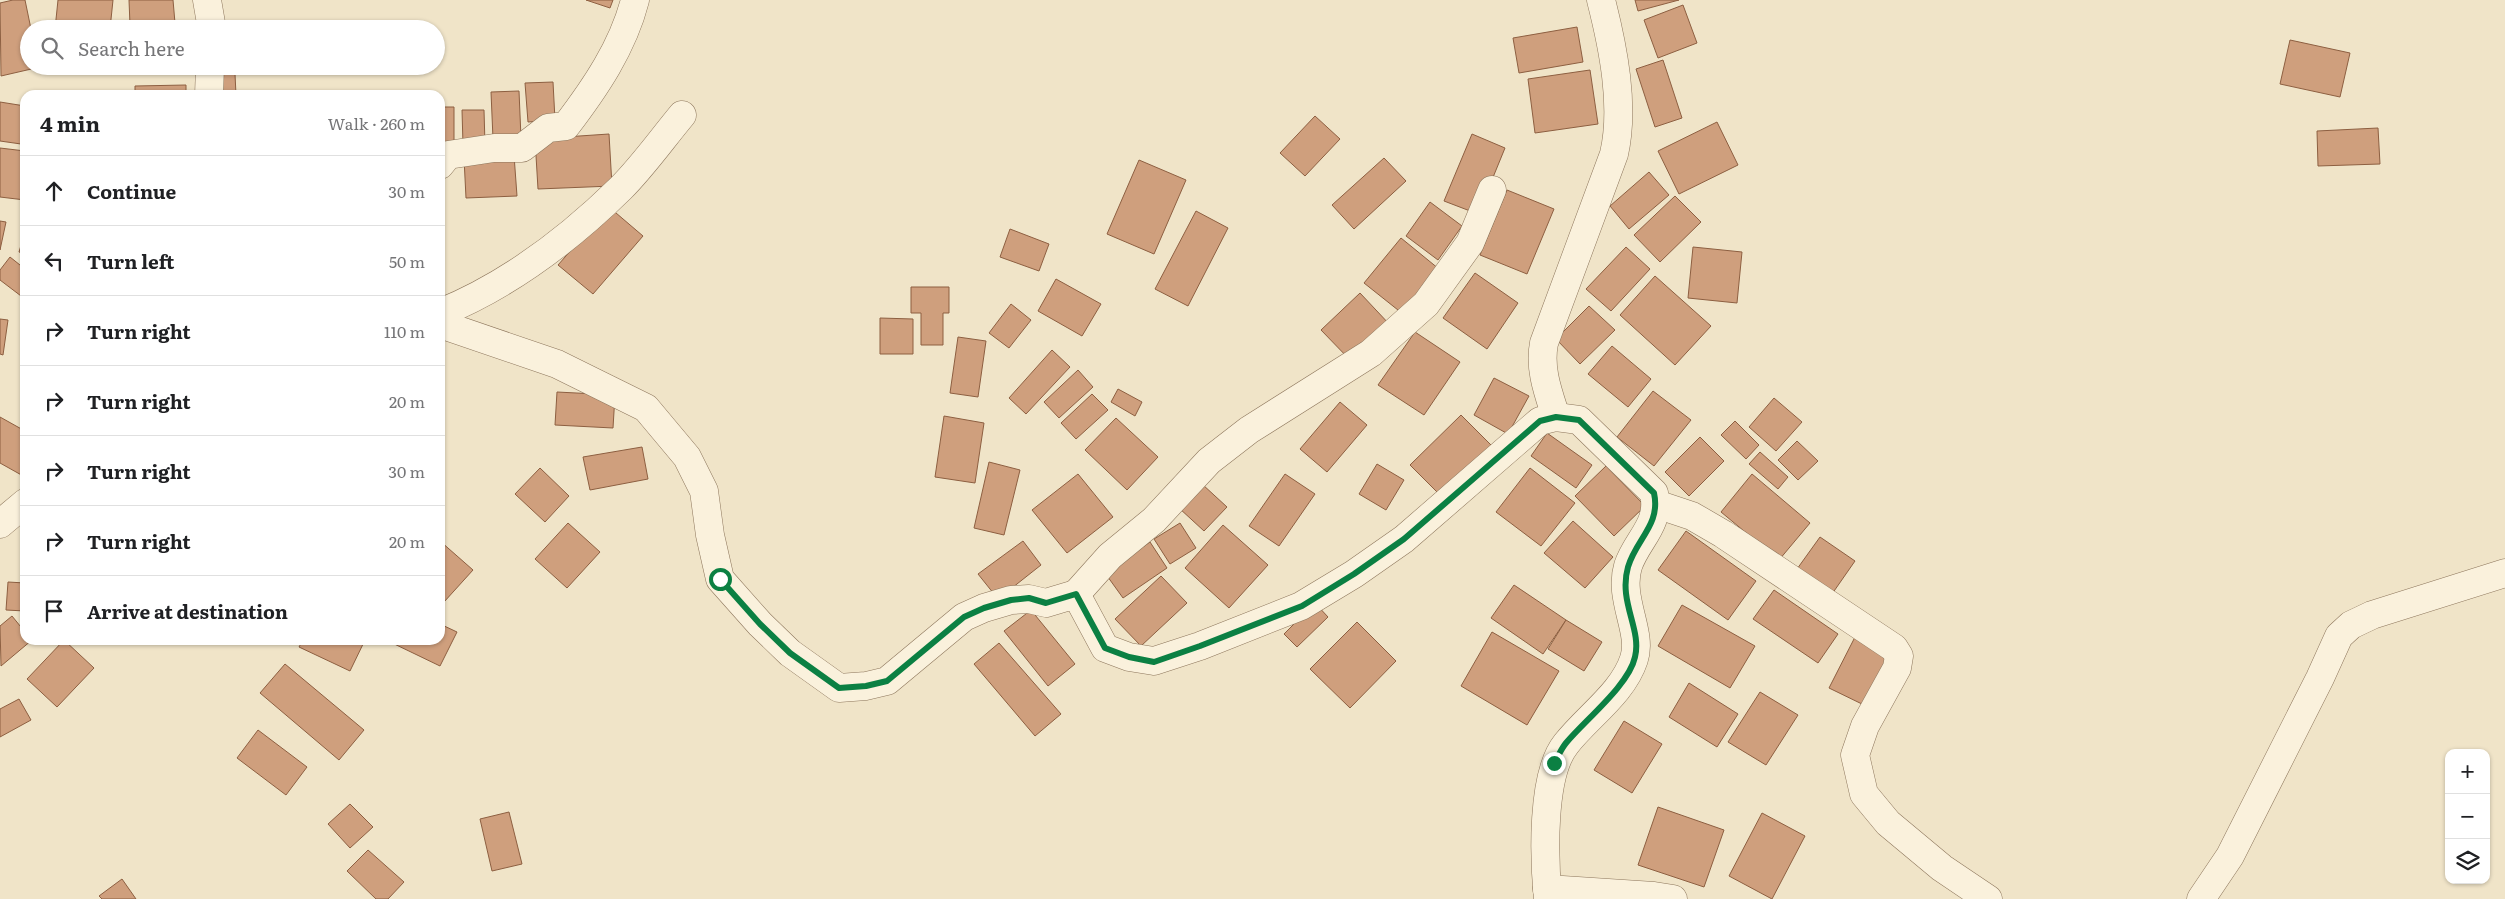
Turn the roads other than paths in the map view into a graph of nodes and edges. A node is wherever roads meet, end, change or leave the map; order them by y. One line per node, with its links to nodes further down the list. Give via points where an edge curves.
1 (207, 0): 4 (street)
2 (635, 0): 8 (street, via 630,21 599,80 566,126 548,128 522,148 494,148 448,155)
3 (1601, 0): 12 (street, via 1610,36 1618,134 1614,154 1544,343 1541,359 1544,378)
4 (210, 20)
5 (209, 75): 6 (street)
6 (208, 90)
7 (682, 115): 10 (street, via 622,188 548,254 489,291)
8 (445, 158)
9 (1492, 190): 17 (street, via 1470,243 1426,304 1371,353 1249,430 1209,461 1154,520 1110,556)
10 (445, 311)
11 (445, 326): 17 (street, via 557,364 646,408 687,457 704,491 720,579 790,653 839,688 887,681 964,617 984,608 1029,598 1046,603)
12 (1556, 417): 13 (street, via 1579,420 1591,430 1654,493); 17 (street, via 1540,421 1404,539 1354,574 1302,606 1200,646 1154,662 1105,648)
13 (1656, 504): 18 (street, via 1655,513 1628,565 1625,582 1636,657 1628,676 1565,745 1554,763 1547,790); 20 (street, via 1692,516 1723,534 1894,648 1899,656 1897,668 1865,726 1855,755 1864,794 1888,823 1942,868)
14 (20, 507): 15 (street)
15 (0, 524)
16 (2505, 573): 21 (street, via 2372,615 2351,624 2338,636 2230,856)
17 (1076, 594)
18 (1548, 894): 19 (street)
19 (1673, 899)
20 (1988, 899)
21 (2201, 899)

